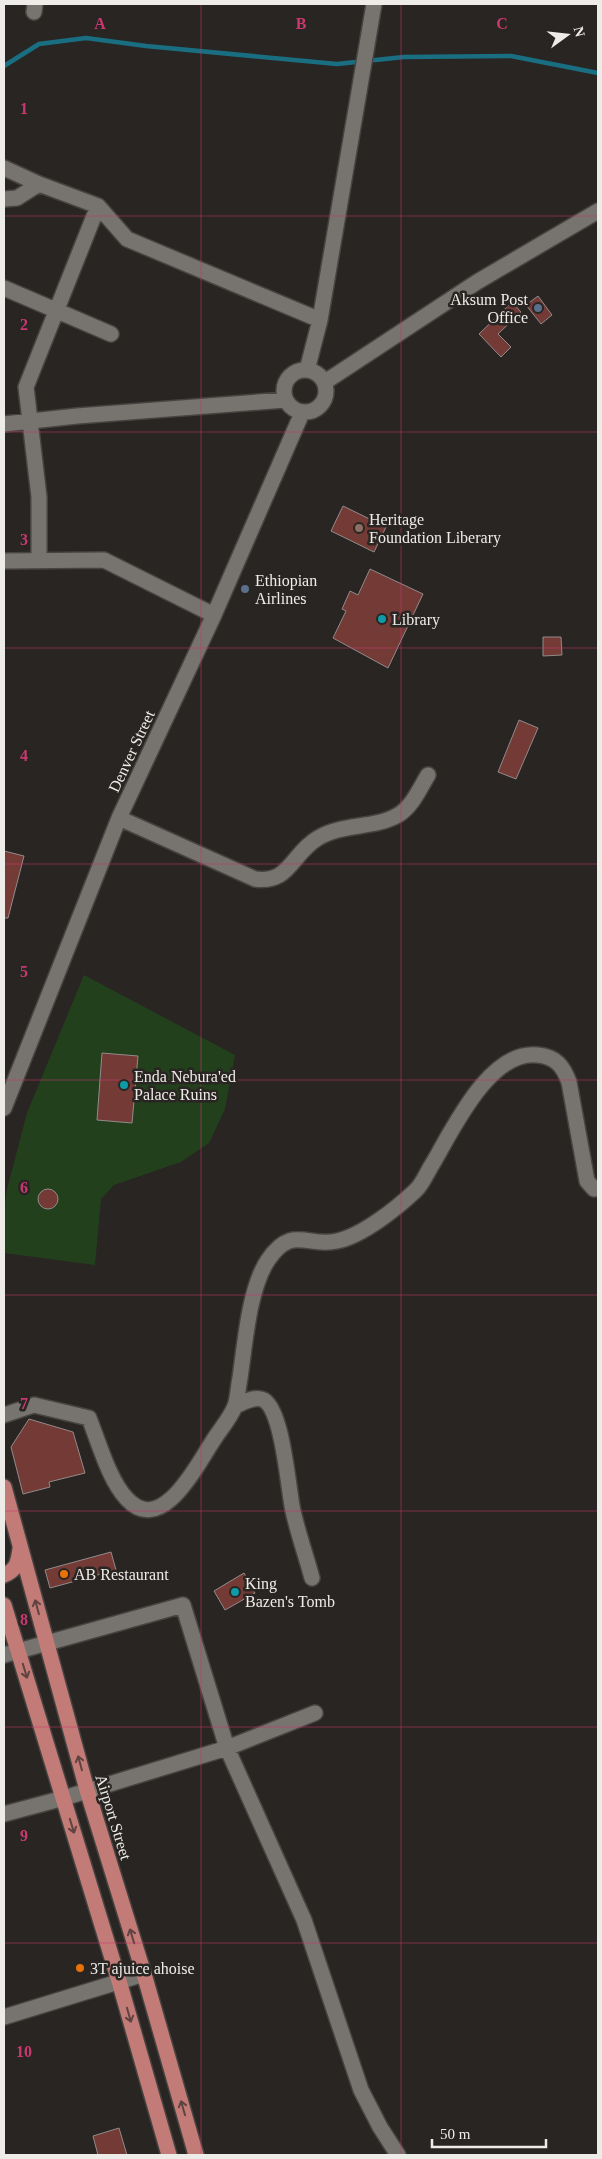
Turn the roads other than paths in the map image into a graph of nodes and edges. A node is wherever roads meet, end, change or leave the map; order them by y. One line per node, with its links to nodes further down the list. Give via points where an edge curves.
1 (374, 4): 9 (street)
2 (4, 168): 3 (street)
3 (39, 184): 4 (street, via 17,198); 5 (street)
4 (4, 200)
5 (98, 206): 8 (street); 9 (street, via 127,239)
6 (598, 211): 12 (street, via 477,282)
7 (4, 288): 8 (street)
8 (56, 310): 10 (street); 15 (street, via 26,387)
9 (320, 320): 11 (street)
10 (111, 334)
11 (307, 370): 12 (street, via 320,376); 13 (street, via 300,370 287,378 283,393)
12 (324, 382): 14 (street, via 326,390 322,404 317,409)
13 (285, 400): 14 (street); 15 (street)
14 (302, 413): 19 (street, Denver Street)
15 (31, 422): 16 (street); 18 (street, via 39,497)
16 (4, 424)
17 (4, 561): 18 (street)
18 (39, 561): 19 (street, via 104,560)
19 (214, 615): 21 (street, Denver Street)
20 (428, 776): 21 (street, via 410,804 399,814 323,835 272,880 254,879)
21 (119, 818): 22 (street, Denver Street)
22 (4, 1108)
23 (594, 1189): 24 (street, via 587,1181 564,1068 548,1056 532,1054 512,1060 488,1078 462,1113 418,1189 398,1206 352,1236 338,1241 289,1241 279,1246 267,1261 254,1294)
24 (235, 1406): 25 (street, via 179,1493 165,1504 150,1509 138,1508 117,1486 89,1418 34,1405); 29 (street, via 260,1398 271,1406 280,1432 293,1511)
25 (4, 1415)
26 (4, 1487): 27 (main road, Airport Street)
27 (20, 1546): 28 (main road, via 16,1567); 31 (main road, Airport Street, one-way to 27)
28 (4, 1575)
29 (312, 1578)
30 (5, 1606): 32 (main road)
31 (47, 1643): 32 (street); 35 (street, via 183,1605); 36 (main road, Airport Street, one-way to 31)
32 (19, 1650): 33 (street); 37 (main road, one-way to 37)
33 (4, 1655)
34 (315, 1713): 35 (street)
35 (227, 1748): 36 (street); 44 (street, via 304,1920 362,2090)
36 (87, 1790): 37 (street); 39 (main road, Airport Street, one-way to 36)
37 (64, 1798): 38 (street); 40 (main road, one-way to 40)
38 (4, 1814)
39 (144, 1974): 40 (street); 43 (main road, Airport Street, one-way to 39)
40 (119, 1981): 41 (street); 42 (main road, one-way to 42)
41 (4, 2017)
42 (169, 2155)
43 (196, 2155)
44 (398, 2155)

